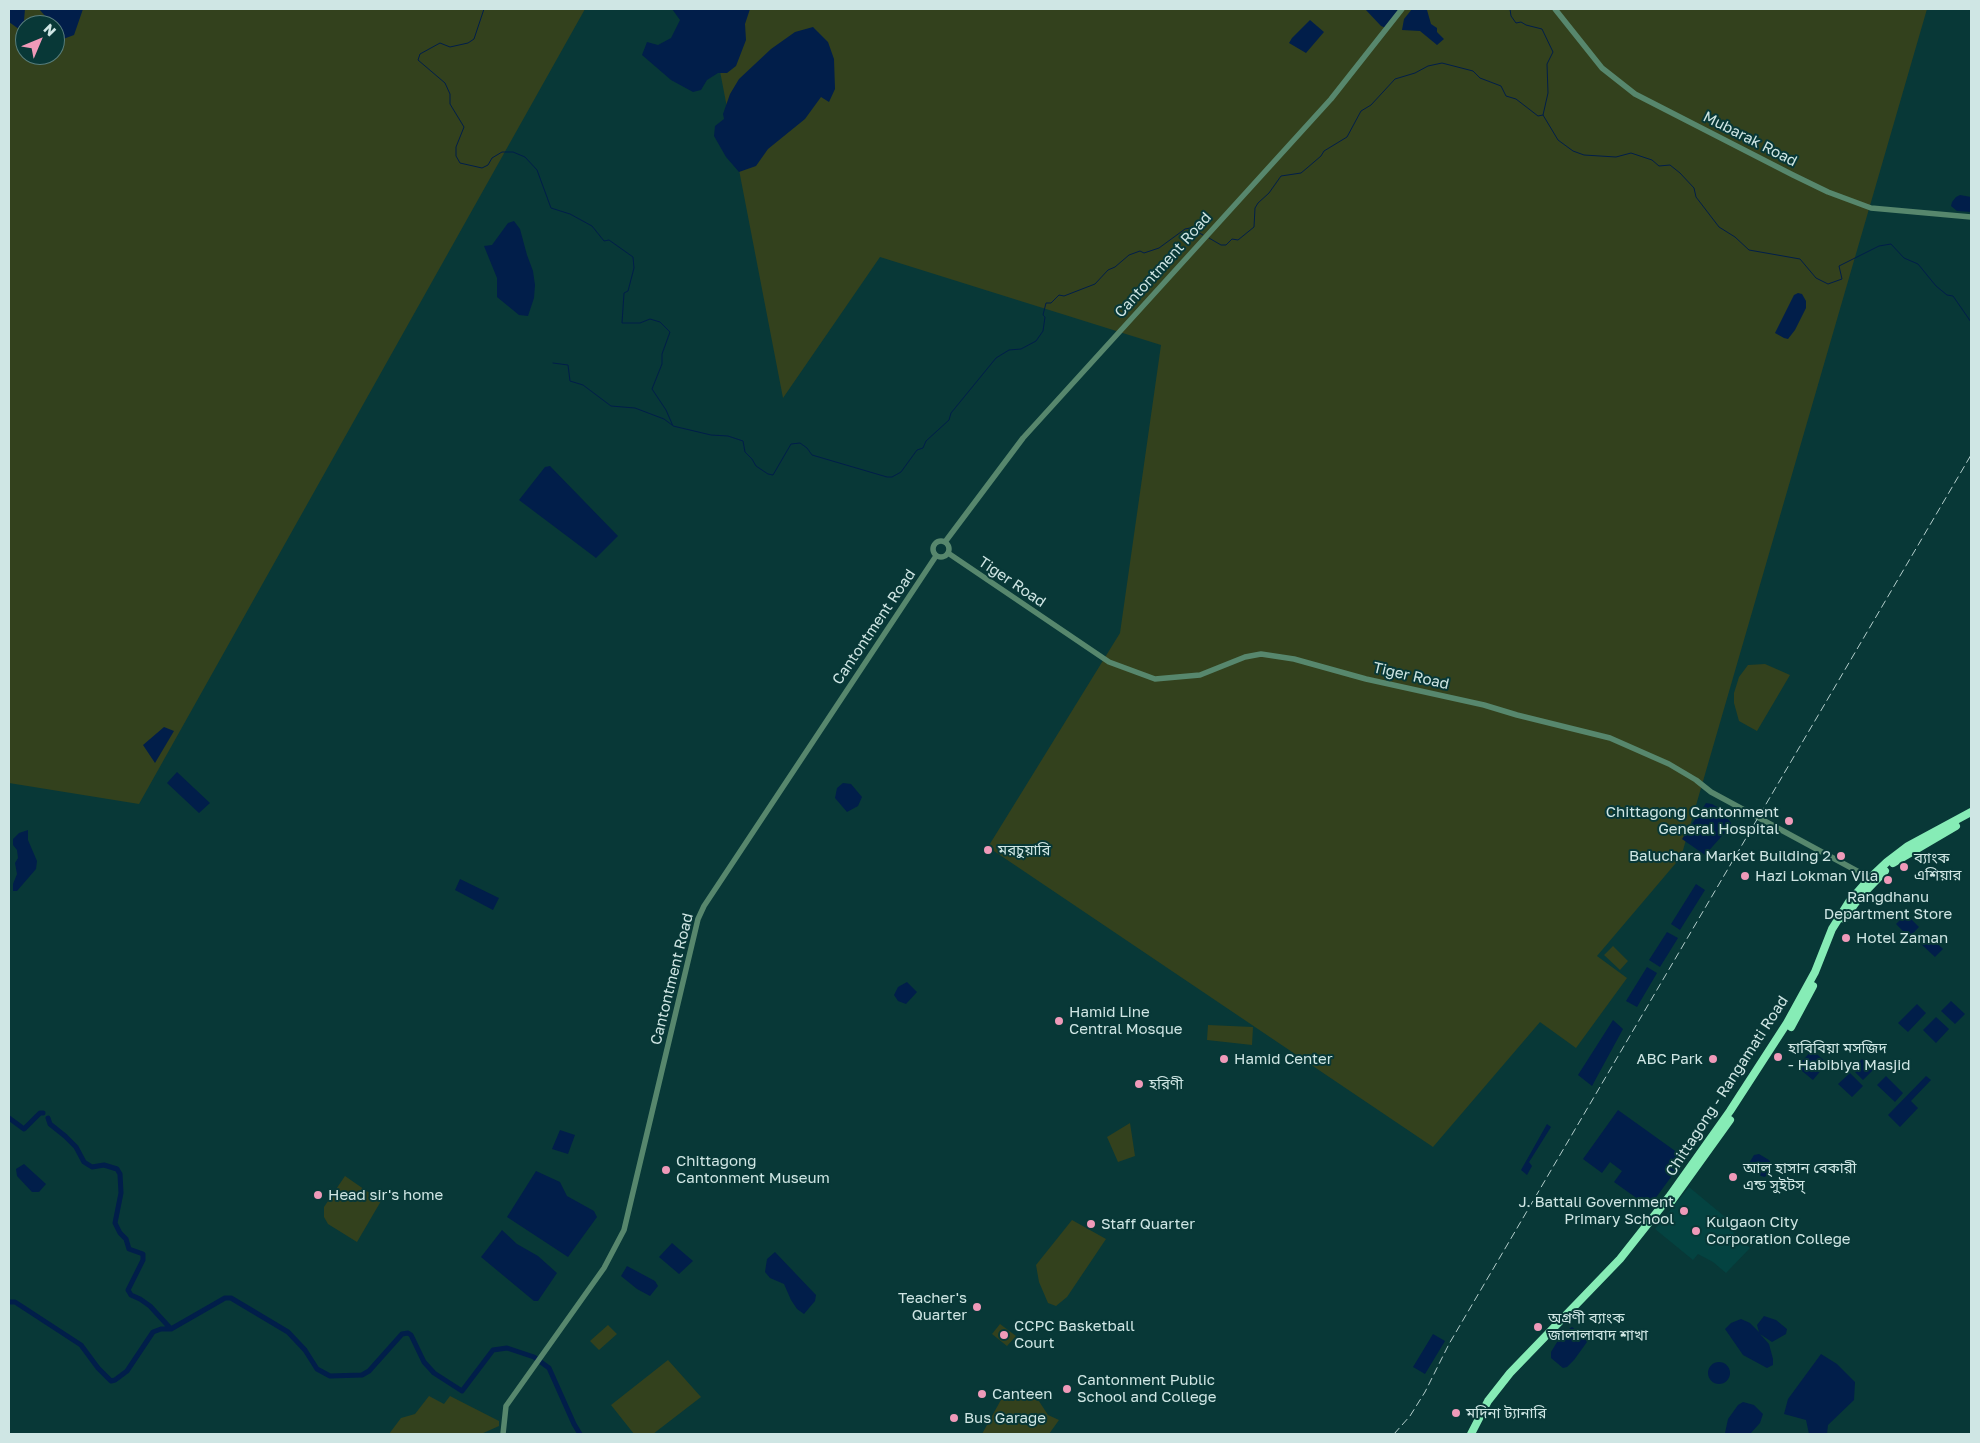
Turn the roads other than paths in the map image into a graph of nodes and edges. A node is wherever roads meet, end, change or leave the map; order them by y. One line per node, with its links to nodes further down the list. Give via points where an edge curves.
1 (1402, 9): 4 (street, Cantontment Road, via 1331,99 1024,438)
2 (1555, 9): 3 (street, Mubarak Road, via 1602,68 1635,94 1792,175 1872,208)
3 (1971, 217)
4 (945, 542): 5 (street, via 949,547); 6 (street, via 934,544)
5 (948, 553): 6 (street, via 943,557); 9 (street, Tiger Road, via 1110,662 1155,679 1200,675 1261,654 1294,659 1610,738 1669,764 1711,792)
6 (936, 556): 10 (street, Cantontment Road, via 704,906 698,919 624,1230 604,1268 506,1406)
7 (1971, 812): 9 (highway, Chittagong - Rangamati Road, via 1908,846)
8 (1971, 818): 12 (highway, Chittagong - Rangamati Road, via 1890,865 1859,898 1836,932 1793,1025 1679,1193 1624,1260 1509,1381 1486,1413)
9 (1870, 878): 11 (highway, Chittagong - Rangamati Road, via 1832,929 1815,972 1788,1023 1669,1198 1620,1260 1510,1372 1488,1401)
10 (503, 1434)
11 (1471, 1434)
12 (1476, 1434)

